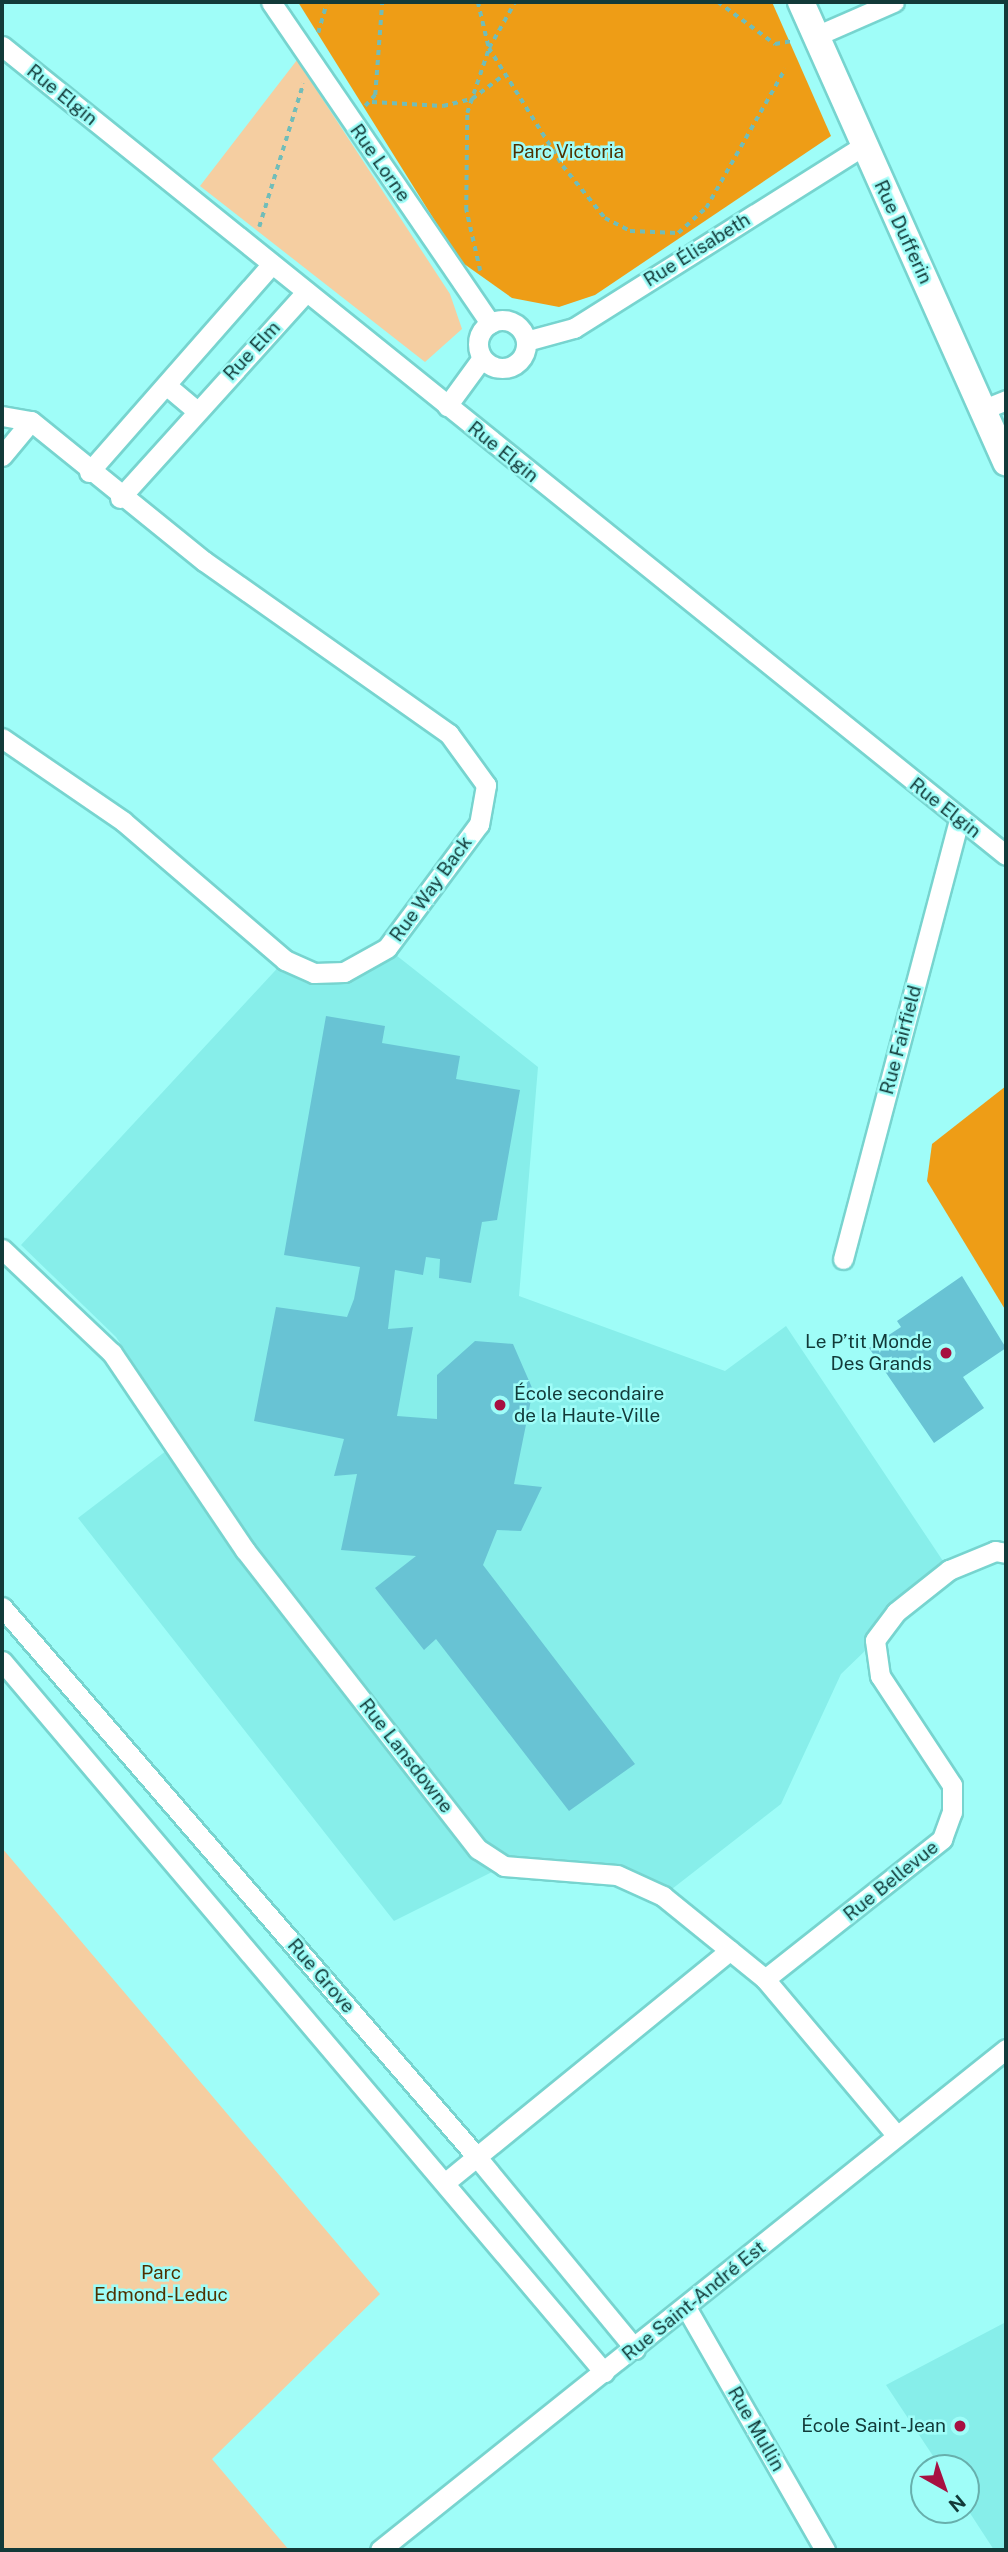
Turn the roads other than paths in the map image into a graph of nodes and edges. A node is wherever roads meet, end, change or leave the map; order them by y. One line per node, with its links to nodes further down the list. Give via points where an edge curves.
1 (271, 2): 9 (street, Rue Lorne)
2 (802, 2): 4 (main road, Rue Dufferin)
3 (894, 2): 4 (street)
4 (816, 36): 6 (main road, Rue Dufferin)
5 (2, 46): 7 (street, Rue Elgin)
6 (863, 146): 10 (street, Rue Élisabeth, via 574,327); 13 (main road, Rue Dufferin)
7 (272, 264): 8 (street, Rue Elgin); 12 (street)
8 (306, 292): 14 (street, Rue Elgin); 15 (street, Rue Elm)
9 (490, 323): 10 (street, via 508,321); 11 (street, via 479,338)
10 (526, 341): 11 (street, via 514,364 496,367)
11 (482, 358): 14 (street)
12 (166, 385): 15 (street); 20 (street)
13 (995, 404): 18 (main road, Rue Dufferin)
14 (447, 406): 23 (street, Rue Elgin)
15 (197, 411): 21 (street, Rue Elm)
16 (2, 416): 17 (street)
17 (31, 421): 19 (street); 20 (street)
18 (1005, 453)
19 (2, 456)
20 (89, 472): 21 (street)
21 (120, 498): 22 (street, Rue Way Back, via 449,734 486,785 479,824 387,948 344,972 314,972 285,960 123,821)
22 (2, 738)
23 (959, 820): 24 (street, Rue Elgin); 26 (street, Rue Fairfield)
24 (1006, 855)
25 (2, 1249): 30 (street, Rue Lansdowne, via 112,1353 246,1550 478,1849 504,1866 617,1875 663,1896)
26 (843, 1259)
27 (1006, 1553): 31 (street, Rue Bellevue, via 995,1551 949,1570 896,1612 875,1640 880,1676 951,1785 952,1812 942,1839)
28 (2, 1606): 34 (street, Rue Grove)
29 (2, 1661): 35 (street, Rue Grove)
30 (730, 1951): 31 (street, Rue Lansdowne); 34 (street)
31 (765, 1979): 33 (street, Rue Lansdowne)
32 (1006, 2049): 33 (street, Rue Saint-André Est)
33 (897, 2136): 36 (street, Rue Saint-André Est)
34 (476, 2156): 35 (street); 37 (street, Rue Grove)
35 (447, 2180): 38 (street, Rue Grove)
36 (687, 2308): 37 (street, Rue Saint-André Est); 40 (street, Rue Mullin)
37 (635, 2349): 38 (street, Rue Saint-André Est)
38 (604, 2372): 39 (street, Rue Saint-André Est)
39 (380, 2550)
40 (825, 2550)

